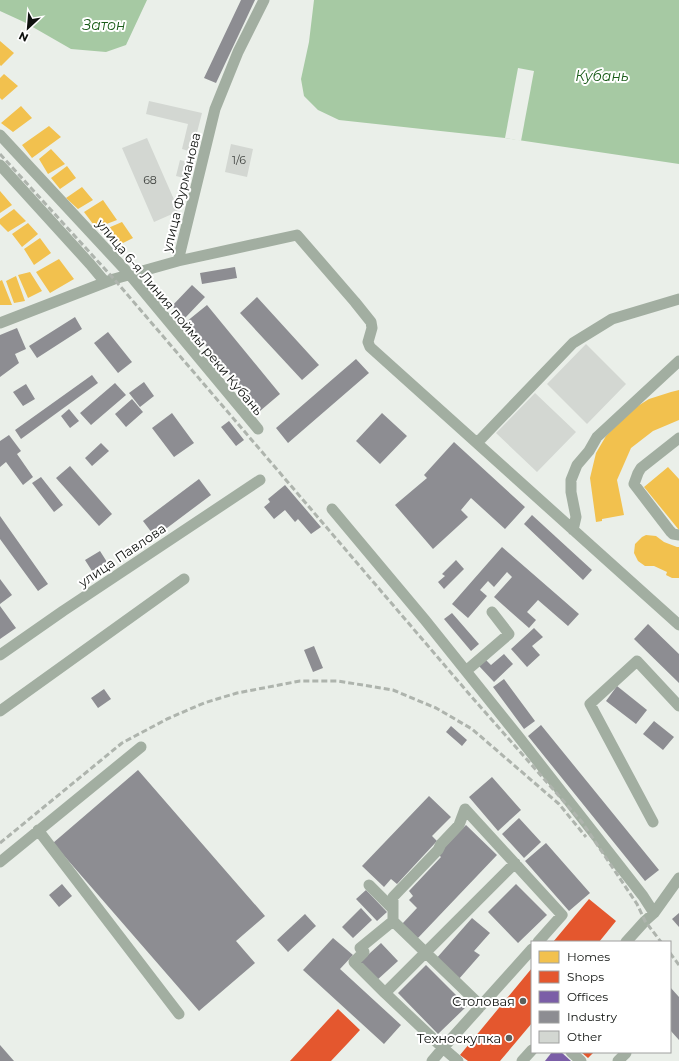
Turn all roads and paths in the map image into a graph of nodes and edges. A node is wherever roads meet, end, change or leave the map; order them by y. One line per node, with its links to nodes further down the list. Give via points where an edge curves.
1 (264, 0): 4 (street, улица Фурманова, via 238,52 216,109)
2 (0, 135): 5 (street, улица 6-я Линия поймы реки Кубань)
3 (0, 165): 6 (street)
4 (178, 261): 5 (street, улица Фурманова); 12 (street, via 297,235 371,322 368,342 370,347)
5 (130, 276): 6 (street, улица Фурманова); 10 (street, улица 6-я Линия поймы реки Кубань)
6 (105, 282): 8 (street, улица Фурманова)
7 (679, 299): 12 (street, via 612,319 573,343)
8 (0, 323)
9 (679, 361): 15 (street, via 597,437 589,452 577,465 570,487 576,517)
10 (258, 429)
11 (679, 438): 16 (street, via 640,470 634,484 670,531)
12 (477, 443): 15 (street)
13 (260, 480): 20 (street, улица Павлова)
14 (332, 509): 21 (street)
15 (574, 530): 19 (street)
16 (679, 535)
17 (184, 579): 23 (street)
18 (492, 612): 21 (street, via 509,634)
19 (679, 625)
20 (0, 655)
21 (466, 671): 32 (street)
22 (679, 706): 25 (street, via 637,661 590,704)
23 (0, 712)
24 (141, 747): 26 (street)
25 (653, 822)
26 (38, 830): 27 (street); 40 (street)
27 (0, 862)
28 (515, 863): 31 (street, via 465,809 460,824 393,897); 34 (street, via 562,915); 37 (street)
29 (679, 878): 32 (street)
30 (369, 885): 31 (street)
31 (393, 909): 33 (street)
32 (654, 913): 35 (street)
33 (393, 921): 37 (street); 38 (street, via 360,948 364,952 354,962)
34 (539, 941)
35 (627, 941)
36 (531, 950): 39 (street)
37 (425, 953): 38 (street); 39 (street)
38 (385, 993): 41 (street)
39 (481, 1006): 41 (street)
40 (179, 1014)
41 (443, 1048): 44 (street); 45 (street)
42 (531, 1051): 46 (street)
43 (572, 1053): 47 (street)
44 (432, 1061)
45 (458, 1061)
46 (522, 1061)
47 (581, 1061)

